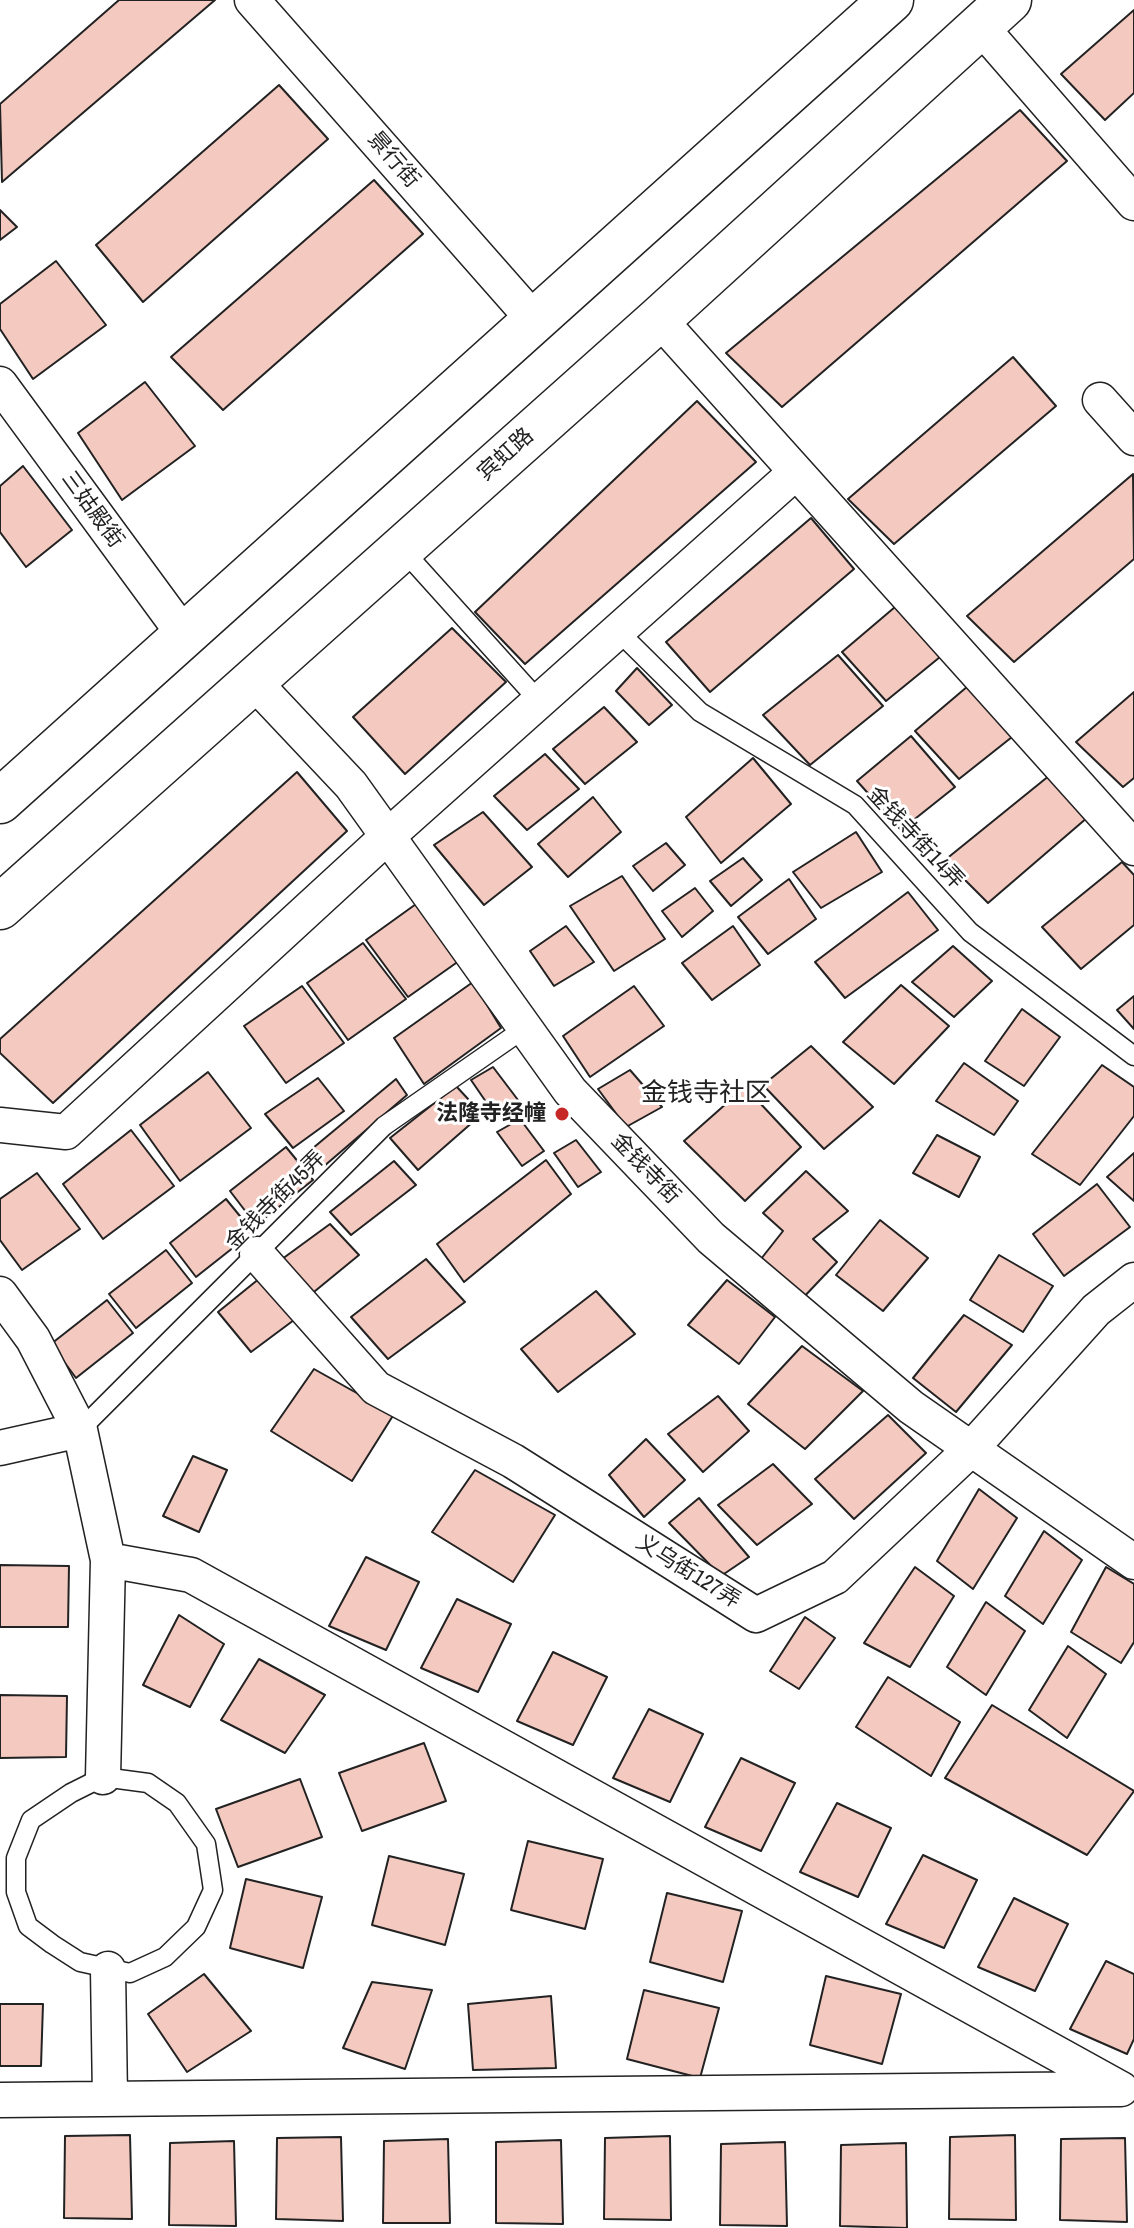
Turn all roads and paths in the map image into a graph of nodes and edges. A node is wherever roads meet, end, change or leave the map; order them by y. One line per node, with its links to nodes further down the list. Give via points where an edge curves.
1 (252, 0): 6 (street, 景行街)
2 (891, 0): 6 (main road)
3 (994, 13): 4 (street); 5 (main road, 宾虹路)
4 (1134, 203)
5 (659, 319): 10 (street); 11 (main road, 宾虹路)
6 (534, 320): 13 (main road)
7 (0, 384): 13 (street, 三姑殿街)
8 (1100, 400): 9 (street)
9 (1134, 438)
10 (796, 472): 12 (street); 18 (street)
11 (401, 548): 14 (main road, 宾虹路); 15 (lane)
12 (618, 631): 15 (street); 21 (lane, 金钱寺街14弄, via 700,712 855,805 970,932)
13 (185, 636): 16 (main road)
14 (252, 680): 17 (street, 金钱寺街, via 351,785); 19 (main road, 宾虹路)
15 (539, 701): 17 (street)
16 (0, 801)
17 (388, 836): 20 (street, 金钱寺街); 22 (street, via 66,1132)
18 (1134, 848)
19 (0, 907)
20 (525, 1028): 23 (lane, 金钱寺街45弄, via 384,1126); 28 (street, 金钱寺街, via 570,1091 711,1238 911,1407)
21 (1134, 1056)
22 (0, 1125)
23 (257, 1254): 26 (lane, 金钱寺街45弄); 28 (street, 义乌街127弄, via 376,1388 513,1461 756,1615 835,1577)
24 (1134, 1280): 28 (street, 义乌街127弄, via 1096,1310)
25 (0, 1294): 26 (street, via 33,1339)
26 (80, 1430): 27 (street); 29 (street)
27 (0, 1448)
28 (971, 1449): 30 (street, 金钱寺街)
29 (108, 1560): 31 (street); 33 (street, via 191,1575 1121,2089)
30 (1134, 1562)
31 (103, 1777): 32 (lane, via 31,1820 16,1858 16,1892 28,1926 80,1962); 32 (lane, via 148,1783 177,1803 206,1844 213,1890 196,1927 165,1957 130,1973)
32 (108, 1969): 33 (street)
33 (110, 2099): 34 (street)
34 (0, 2100)

